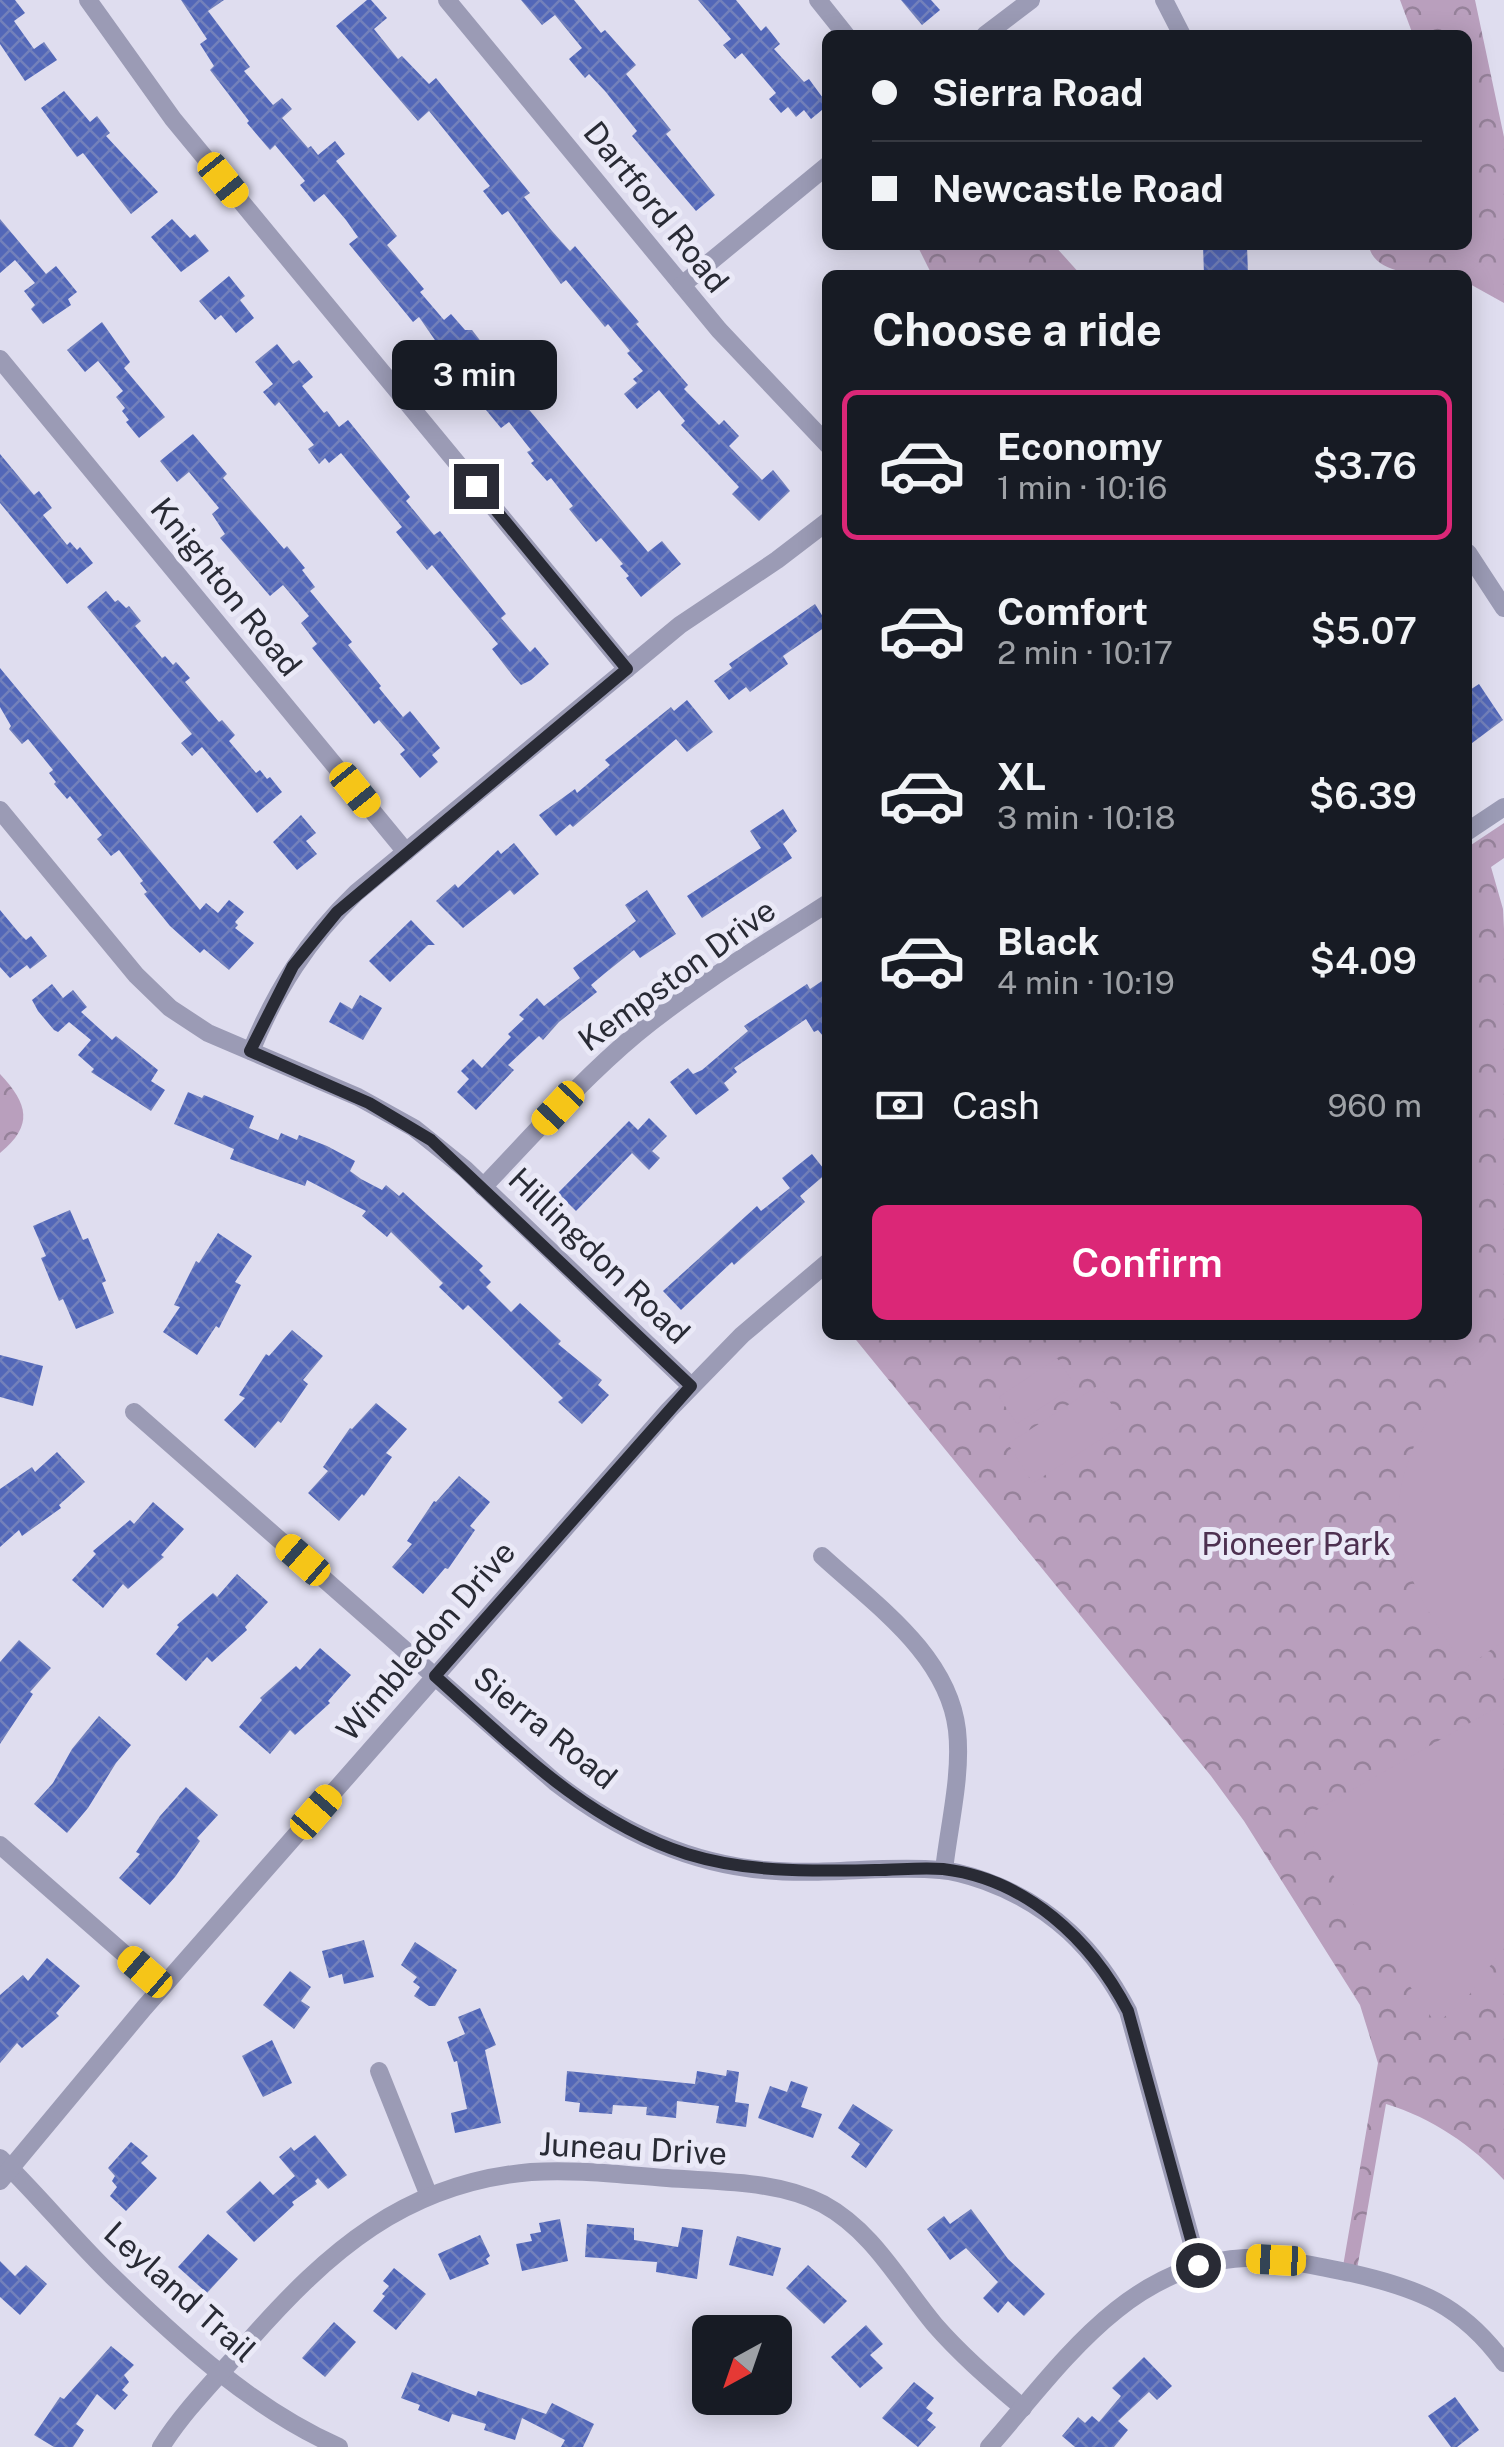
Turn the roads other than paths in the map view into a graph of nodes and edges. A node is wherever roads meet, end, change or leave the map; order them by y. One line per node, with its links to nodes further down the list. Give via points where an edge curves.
1 (88, 0): 16 (street, via 173,119)
2 (446, 0): 10 (street, Dartford Road)
3 (818, 0): 6 (street)
4 (1031, 0): 7 (street)
5 (1164, 0): 8 (street)
6 (842, 30)
7 (992, 30)
8 (1179, 30)
9 (822, 170): 10 (street)
10 (682, 285): 12 (street, Dartford Road)
11 (0, 360): 20 (street, Knighton Road)
12 (822, 440)
13 (822, 526): 16 (street)
14 (1472, 559): 15 (street)
15 (1504, 608)
16 (627, 669): 20 (street)
17 (1504, 806): 19 (street)
18 (0, 810): 22 (street, Hillingdon Road, via 157,997 191,1023)
19 (1472, 828)
20 (406, 852): 22 (street, via 344,905 304,951)
21 (822, 907): 23 (street, Kempston Drive, via 644,1028)
22 (250, 1051): 23 (street, Hillingdon Road, via 396,1117)
23 (483, 1187): 25 (street, Hillingdon Road)
24 (822, 1267): 25 (street, Wimbledon Drive)
25 (691, 1386): 28 (street, Wimbledon Drive)
26 (134, 1412): 28 (street, Sierra Road)
27 (822, 1556): 30 (street, via 912,1638 952,1706 957,1758)
28 (435, 1676): 30 (street, Sierra Road, via 584,1804 668,1846 764,1870); 31 (street, Wimbledon Drive)
29 (0, 1845): 31 (street)
30 (944, 1870): 35 (street, Sierra Road, via 1014,1891 1056,1918 1110,1978 1137,2037)
31 (162, 1987): 33 (street, Wimbledon Drive)
32 (378, 2070): 34 (street)
33 (3, 2169): 37 (street, Leyland Trail)
34 (428, 2196): 37 (street, Juneau Drive, via 331,2255); 38 (street, Juneau Drive, via 528,2172 570,2171 786,2191 854,2225 936,2327)
35 (1198, 2265): 36 (street, via 1276,2260 1409,2287 1468,2322); 38 (street, via 1128,2298)
36 (1504, 2363)
37 (221, 2373): 39 (street, Juneau Drive); 40 (street, Leyland Trail)
38 (1024, 2408): 41 (street)
39 (161, 2447)
40 (338, 2447)
41 (990, 2447)

